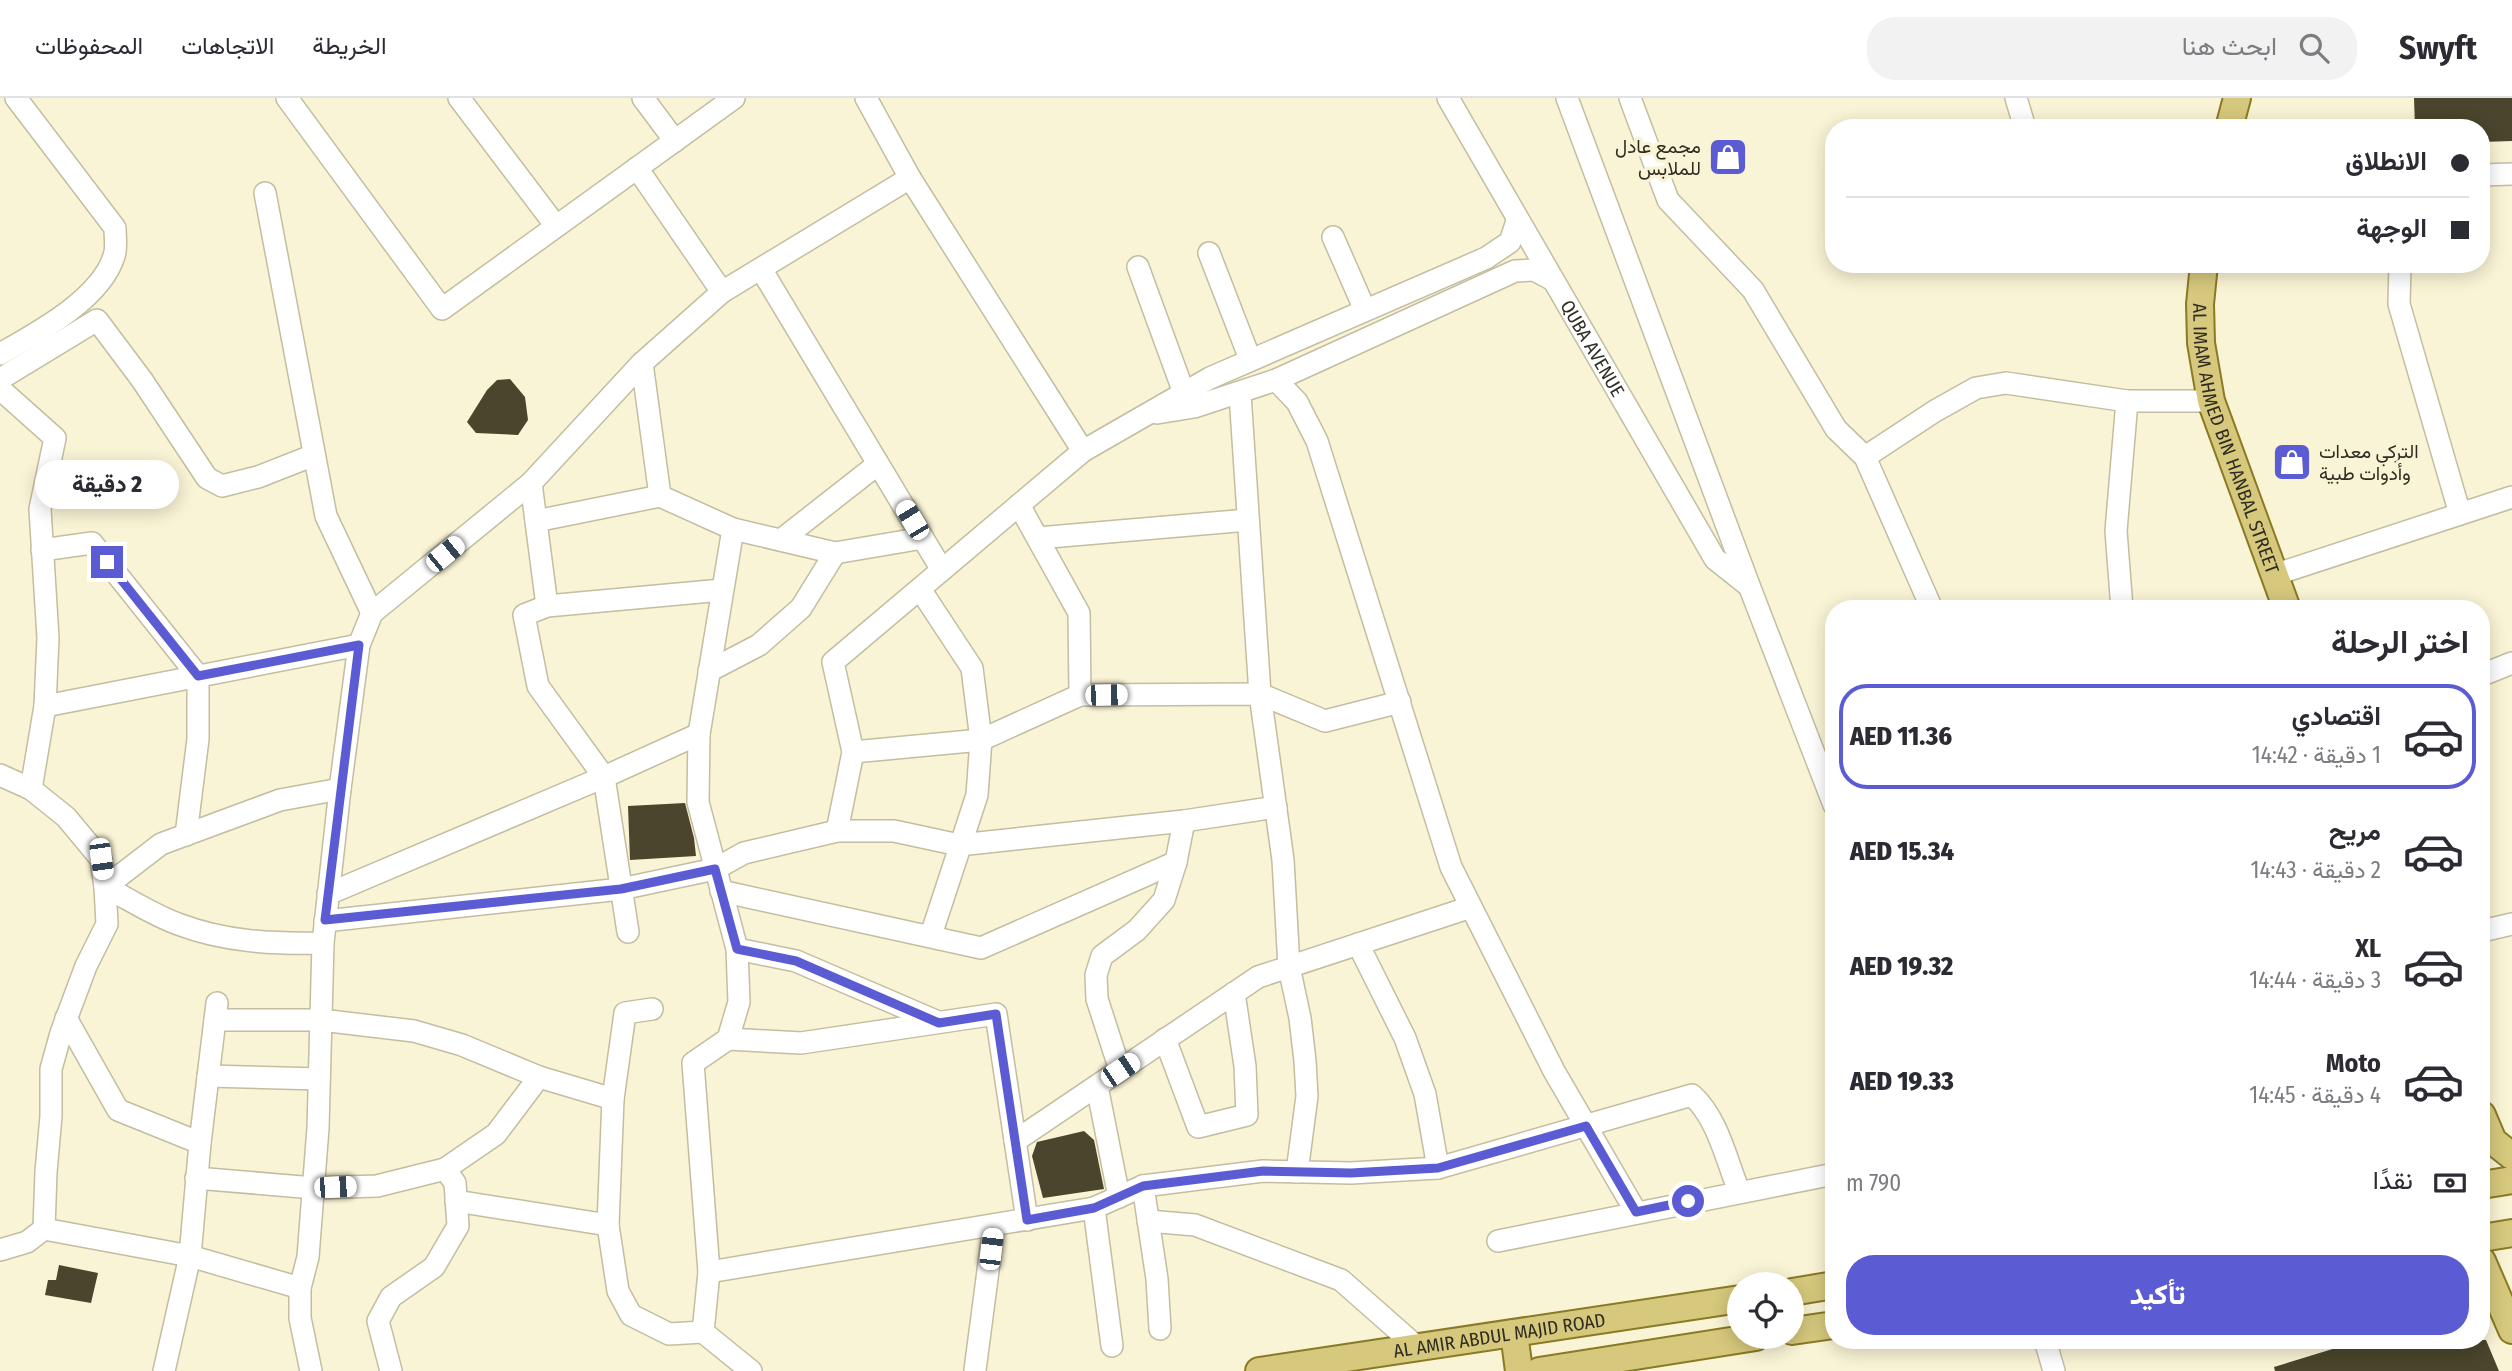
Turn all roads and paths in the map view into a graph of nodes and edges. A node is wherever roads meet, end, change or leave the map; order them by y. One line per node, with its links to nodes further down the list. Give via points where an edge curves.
1 (16, 98): 31 (street, via 115,228 115,254 102,280 73,307)
2 (287, 98): 21 (street, via 442,309)
3 (459, 98): 21 (street)
4 (643, 98): 14 (street)
5 (734, 98): 14 (street)
6 (866, 98): 18 (street)
7 (1448, 98): 20 (street, QUBA AVENUE)
8 (1567, 98): 61 (street)
9 (1630, 98): 44 (street, via 1668,200 1753,290 1836,429)
10 (2016, 98): 12 (street)
11 (2237, 98): 13 (main road)
12 (2022, 119)
13 (2231, 119)
14 (675, 141): 15 (street)
15 (638, 168): 21 (street); 29 (street)
16 (2512, 174): 17 (street)
17 (2490, 175)
18 (910, 178): 25 (street); 42 (street)
19 (265, 193): 43 (street)
20 (1517, 221): 28 (street, QUBA AVENUE); 30 (street, via 1510,242 1486,258)
21 (556, 226)
22 (1333, 237): 30 (street)
23 (1209, 253): 32 (street)
24 (1138, 267): 37 (street)
25 (761, 269): 29 (street); 45 (street)
26 (2203, 273): 40 (main road, AL IMAM AHMED BIN HANBAL STREET, via 2201,344)
27 (2400, 273): 50 (street, via 2399,304)
28 (1551, 279): 35 (street, via 1534,270 1515,271); 61 (street, QUBA AVENUE, via 1715,559)
29 (722, 292): 33 (street)
30 (1365, 310): 32 (street)
31 (0, 354)
32 (1250, 359): 37 (street)
33 (642, 363): 46 (street); 47 (street)
34 (0, 379): 43 (street, via 97,320 207,478 222,486)
35 (1276, 380): 38 (street); 76 (street, via 1297,402 1317,441)
36 (0, 389): 57 (street, via 55,438 40,509)
37 (1184, 393): 41 (street)
38 (1240, 394): 41 (street); 52 (street)
39 (2127, 401): 40 (street); 44 (street, via 2006,383 1976,388); 65 (street, via 2116,531)
40 (2211, 401): 60 (main road, AL IMAM AHMED BIN HANBAL STREET)
41 (1144, 415): 42 (street)
42 (1083, 451): 49 (street)
43 (314, 455): 68 (street, via 326,516)
44 (1865, 457): 64 (street)
45 (878, 464): 54 (street); 56 (street)
46 (531, 482): 51 (street); 68 (street)
47 (660, 496): 51 (street); 53 (street)
48 (2512, 497): 50 (street)
49 (1019, 505): 55 (street); 59 (street)
50 (2460, 514): 60 (street)
51 (536, 520): 67 (street)
52 (1248, 520): 55 (street); 74 (street)
53 (733, 529): 56 (street); 63 (street)
54 (923, 538): 58 (street); 59 (street)
55 (1038, 538): 75 (street, via 1079,613)
56 (780, 540): 58 (street)
57 (42, 550): 73 (street, via 92,543); 77 (street, via 48,638)
58 (835, 553): 71 (street, via 801,608 759,645)
59 (942, 570): 62 (street)
60 (2274, 575): 66 (main road, AL IMAM AHMED BIN HANBAL STREET)
61 (1750, 587): 83 (street)
62 (920, 589): 79 (street, via 972,668); 80 (street, via 832,663)
63 (722, 590): 67 (street); 71 (street)
64 (1928, 600)
65 (2121, 600)
66 (2284, 600)
67 (547, 606): 82 (street, via 524,615 538,686)
68 (372, 613): 69 (street)
69 (359, 645): 73 (street); 85 (street)
70 (2512, 663): 72 (street)
71 (709, 671): 78 (street)
72 (2490, 671)
73 (198, 676): 77 (street); 89 (street, via 198,739)
74 (1260, 694): 75 (street); 76 (street, via 1325,721); 86 (street)
75 (1080, 695): 79 (street)
76 (1400, 702): 97 (street, via 1451,867)
77 (45, 706): 84 (street)
78 (699, 734): 82 (street); 92 (street, via 698,802)
79 (981, 740): 80 (street); 90 (street, via 977,794)
80 (853, 752): 88 (street)
81 (0, 775): 84 (street)
82 (604, 777): 94 (street); 96 (street)
83 (1825, 782)
84 (31, 789): 93 (street, via 66,817 101,859)
85 (340, 789): 89 (street, via 280,800); 96 (street)
86 (1276, 807): 87 (street); 106 (street)
87 (1184, 821): 90 (street); 91 (street)
88 (837, 831): 90 (street, via 894,831); 92 (street, via 744,853)
89 (186, 835): 93 (street, via 161,844)
90 (959, 845): 102 (street)
91 (1176, 862): 102 (street, via 981,948); 114 (street, via 1164,900 1137,930 1101,956 1097,999)
92 (715, 869): 94 (street); 95 (street)
93 (105, 887): 103 (street, via 177,924 234,940); 109 (street, via 107,924)
94 (621, 889): 98 (street); 101 (street)
95 (721, 891): 102 (street); 105 (street)
96 (328, 894): 98 (street)
97 (1471, 907): 104 (street); 120 (street)
98 (325, 920): 103 (street)
99 (2512, 924): 100 (street)
100 (2490, 929)
101 (628, 932)
102 (931, 935)
103 (323, 943): 110 (street)
104 (1358, 944): 106 (street); 125 (street, via 1409,1049 1425,1094)
105 (737, 949): 111 (street, via 796,961); 112 (street, via 739,1002)
106 (1289, 967): 107 (street, via 1258,977); 127 (street, via 1300,1018 1307,1096)
107 (1234, 993): 113 (street); 113 (street, via 1247,1115 1198,1127)
108 (652, 1009): 119 (street, via 625,1013)
109 (66, 1018): 123 (street, via 118,1110); 143 (street, via 51,1069)
110 (321, 1020): 115 (street, via 216,1011); 116 (street, via 414,1031); 117 (street)
111 (939, 1023): 112 (street, via 801,1043); 122 (street, via 996,1014)
112 (728, 1039): 149 (street, via 693,1063)
113 (1165, 1039): 114 (street)
114 (1120, 1070): 118 (street)
115 (208, 1076): 117 (street); 123 (street)
116 (539, 1077): 119 (street); 126 (street, via 496,1134)
117 (319, 1079): 133 (street)
118 (1097, 1086): 122 (street); 135 (street)
119 (613, 1099): 141 (street)
120 (1586, 1126): 125 (street); 134 (street, via 1692,1095 1710,1118); 138 (street)
121 (2490, 1134): 124 (main road)
122 (1015, 1141): 139 (street)
123 (200, 1143): 129 (street)
124 (2512, 1156)
125 (1438, 1168): 127 (street)
126 (445, 1169): 133 (street, via 377,1186); 136 (street, via 455,1184)
127 (1297, 1172): 132 (street, via 1263,1171)
128 (1825, 1176): 134 (street)
129 (197, 1178): 133 (street); 148 (street)
130 (2512, 1180): 131 (main road)
131 (2490, 1184)
132 (1143, 1186): 135 (street); 140 (street)
133 (314, 1188): 152 (street, via 308,1258)
134 (1739, 1191): 138 (street)
135 (1119, 1197): 137 (street)
136 (456, 1201): 141 (street); 169 (street, via 458,1226 435,1267 391,1297 378,1321)
137 (1094, 1208): 139 (street); 162 (street)
138 (1636, 1212): 146 (street)
139 (1027, 1220): 142 (street)
140 (1148, 1221): 156 (street); 163 (street, via 1195,1225 1341,1280)
141 (608, 1225): 159 (street, via 618,1291 631,1315 669,1334)
142 (994, 1225): 149 (street); 166 (street)
143 (44, 1229): 147 (street, via 27,1242); 148 (street)
144 (2512, 1233): 145 (main road)
145 (2490, 1237)
146 (1497, 1241)
147 (0, 1250)
148 (190, 1256): 152 (street); 167 (street)
149 (709, 1272): 159 (street)
150 (2490, 1279): 158 (main road)
151 (1825, 1286): 153 (main road)
152 (300, 1288): 168 (street, via 300,1318)
153 (1804, 1290)
154 (1727, 1301): 160 (main road, AL AMIR ABDUL MAJID ROAD)
155 (1825, 1326): 157 (main road)
156 (1160, 1329)
157 (1804, 1329)
158 (2512, 1330)
159 (703, 1332): 170 (street)
160 (1514, 1333): 163 (main road, AL AMIR ABDUL MAJID ROAD); 172 (main road)
161 (1727, 1343): 165 (main road, AL AMIR ABDUL MAJID ROAD)
162 (1112, 1346)
163 (1417, 1347): 171 (main road, AL AMIR ABDUL MAJID ROAD)
164 (2047, 1349): 174 (street)
165 (1631, 1364): 173 (main road, AL AMIR ABDUL MAJID ROAD)
166 (975, 1370)
167 (164, 1371)
168 (311, 1371)
169 (391, 1371)
170 (751, 1371)
171 (1259, 1371)
172 (1519, 1371)
173 (1539, 1371)
174 (2054, 1371)

